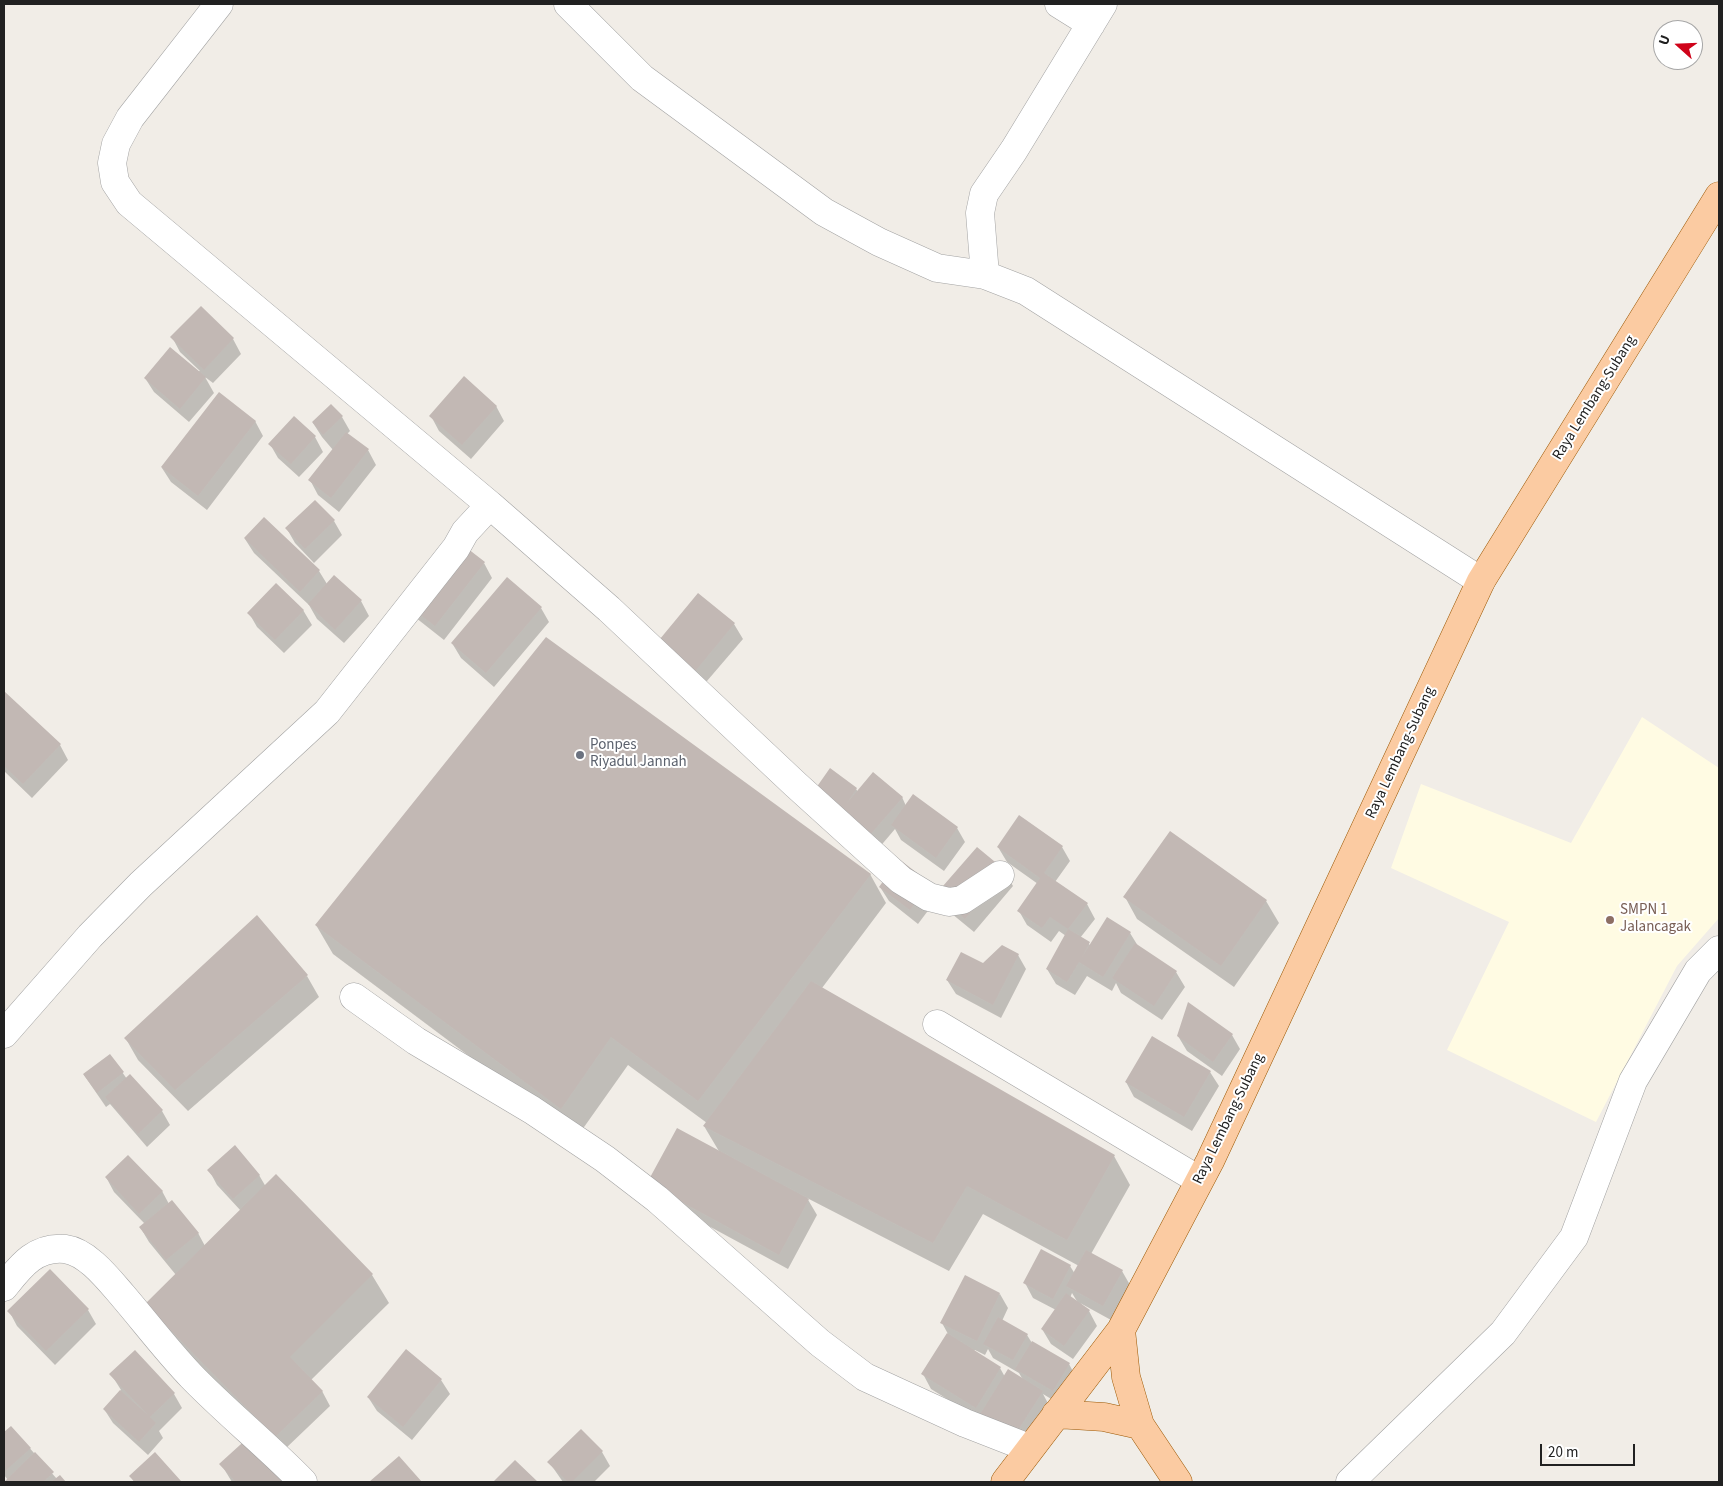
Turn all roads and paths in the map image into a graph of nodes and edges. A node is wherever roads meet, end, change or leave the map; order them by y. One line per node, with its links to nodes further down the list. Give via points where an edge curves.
1 (219, 4): 7 (street, via 130,118 116,144 112,163 115,182 129,203)
2 (568, 4): 6 (street, via 642,78 824,212 937,268)
3 (1059, 4): 4 (street)
4 (1097, 14): 6 (street, via 984,194 980,213)
5 (1719, 196): 8 (main road, Raya Lembang-Subang)
6 (985, 275): 8 (street, via 1026,291)
7 (490, 505): 9 (street, via 609,609 901,880 929,897 948,902 962,900); 13 (street, via 465,532 456,548 327,712 141,884 90,936)
8 (1481, 581): 14 (main road, Raya Lembang-Subang)
9 (1000, 875)
10 (1719, 950): 23 (street, via 1698,971 1633,1081 1574,1237 1503,1333)
11 (354, 997): 19 (street, via 416,1041 532,1110 606,1159 658,1199 820,1343 865,1377)
12 (937, 1024): 14 (street)
13 (4, 1034)
14 (1199, 1180): 16 (main road, Raya Lembang-Subang)
15 (4, 1287): 20 (street, via 25,1262 46,1250 66,1249 88,1260 191,1376)
16 (1121, 1330): 17 (main road, Raya Lembang-Subang); 18 (main road, via 1126,1377)
17 (1056, 1414): 18 (main road, via 1104,1416); 19 (main road, Raya Lembang-Subang)
18 (1140, 1425): 22 (main road)
19 (1029, 1448): 21 (main road, Raya Lembang-Subang)
20 (303, 1482)
21 (1005, 1482)
22 (1178, 1482)
23 (1350, 1482)

